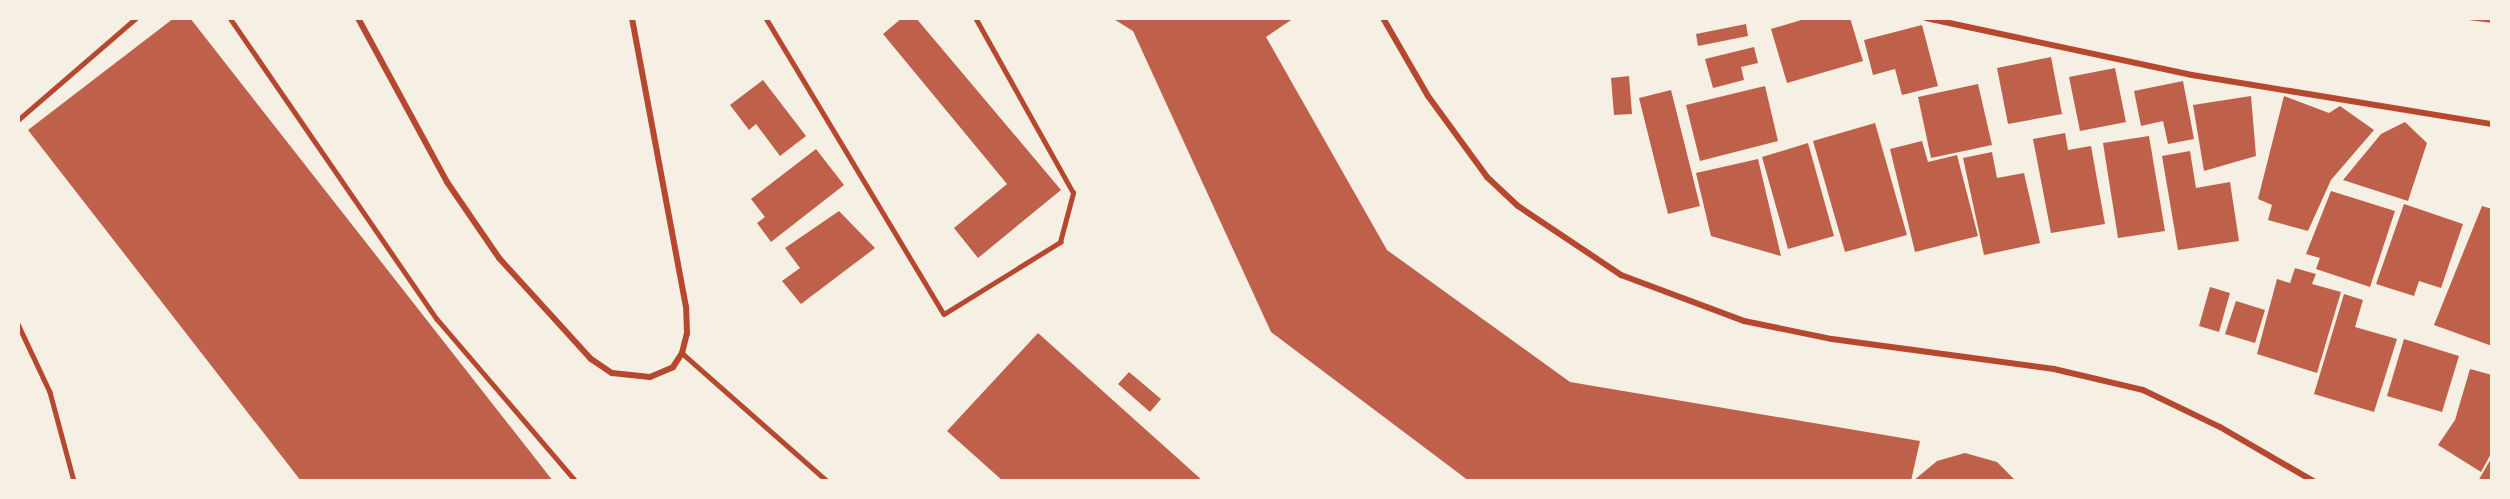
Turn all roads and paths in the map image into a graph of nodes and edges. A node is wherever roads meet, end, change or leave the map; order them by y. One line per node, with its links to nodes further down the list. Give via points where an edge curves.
1 (136, 18): 9 (lane)
2 (230, 18): 14 (lane, via 437,319)
3 (358, 18): 12 (street, via 447,182 499,258 564,333 612,373 630,377 650,377 673,367)
4 (632, 18): 12 (street, via 686,307 687,333)
5 (766, 18): 6 (lane, via 944,314 1060,242 1072,193)
6 (975, 18)
7 (1383, 18): 16 (street, via 1428,96 1486,177 1518,207 1621,275 1744,321 1832,339 2054,369 2143,390 2220,427)
8 (1926, 18): 10 (street, via 2192,75)
9 (18, 120)
10 (2492, 124)
11 (18, 324): 13 (lane, via 50,392)
12 (682, 353): 15 (lane)
13 (74, 481)
14 (576, 481)
15 (827, 481)
16 (2313, 481)

